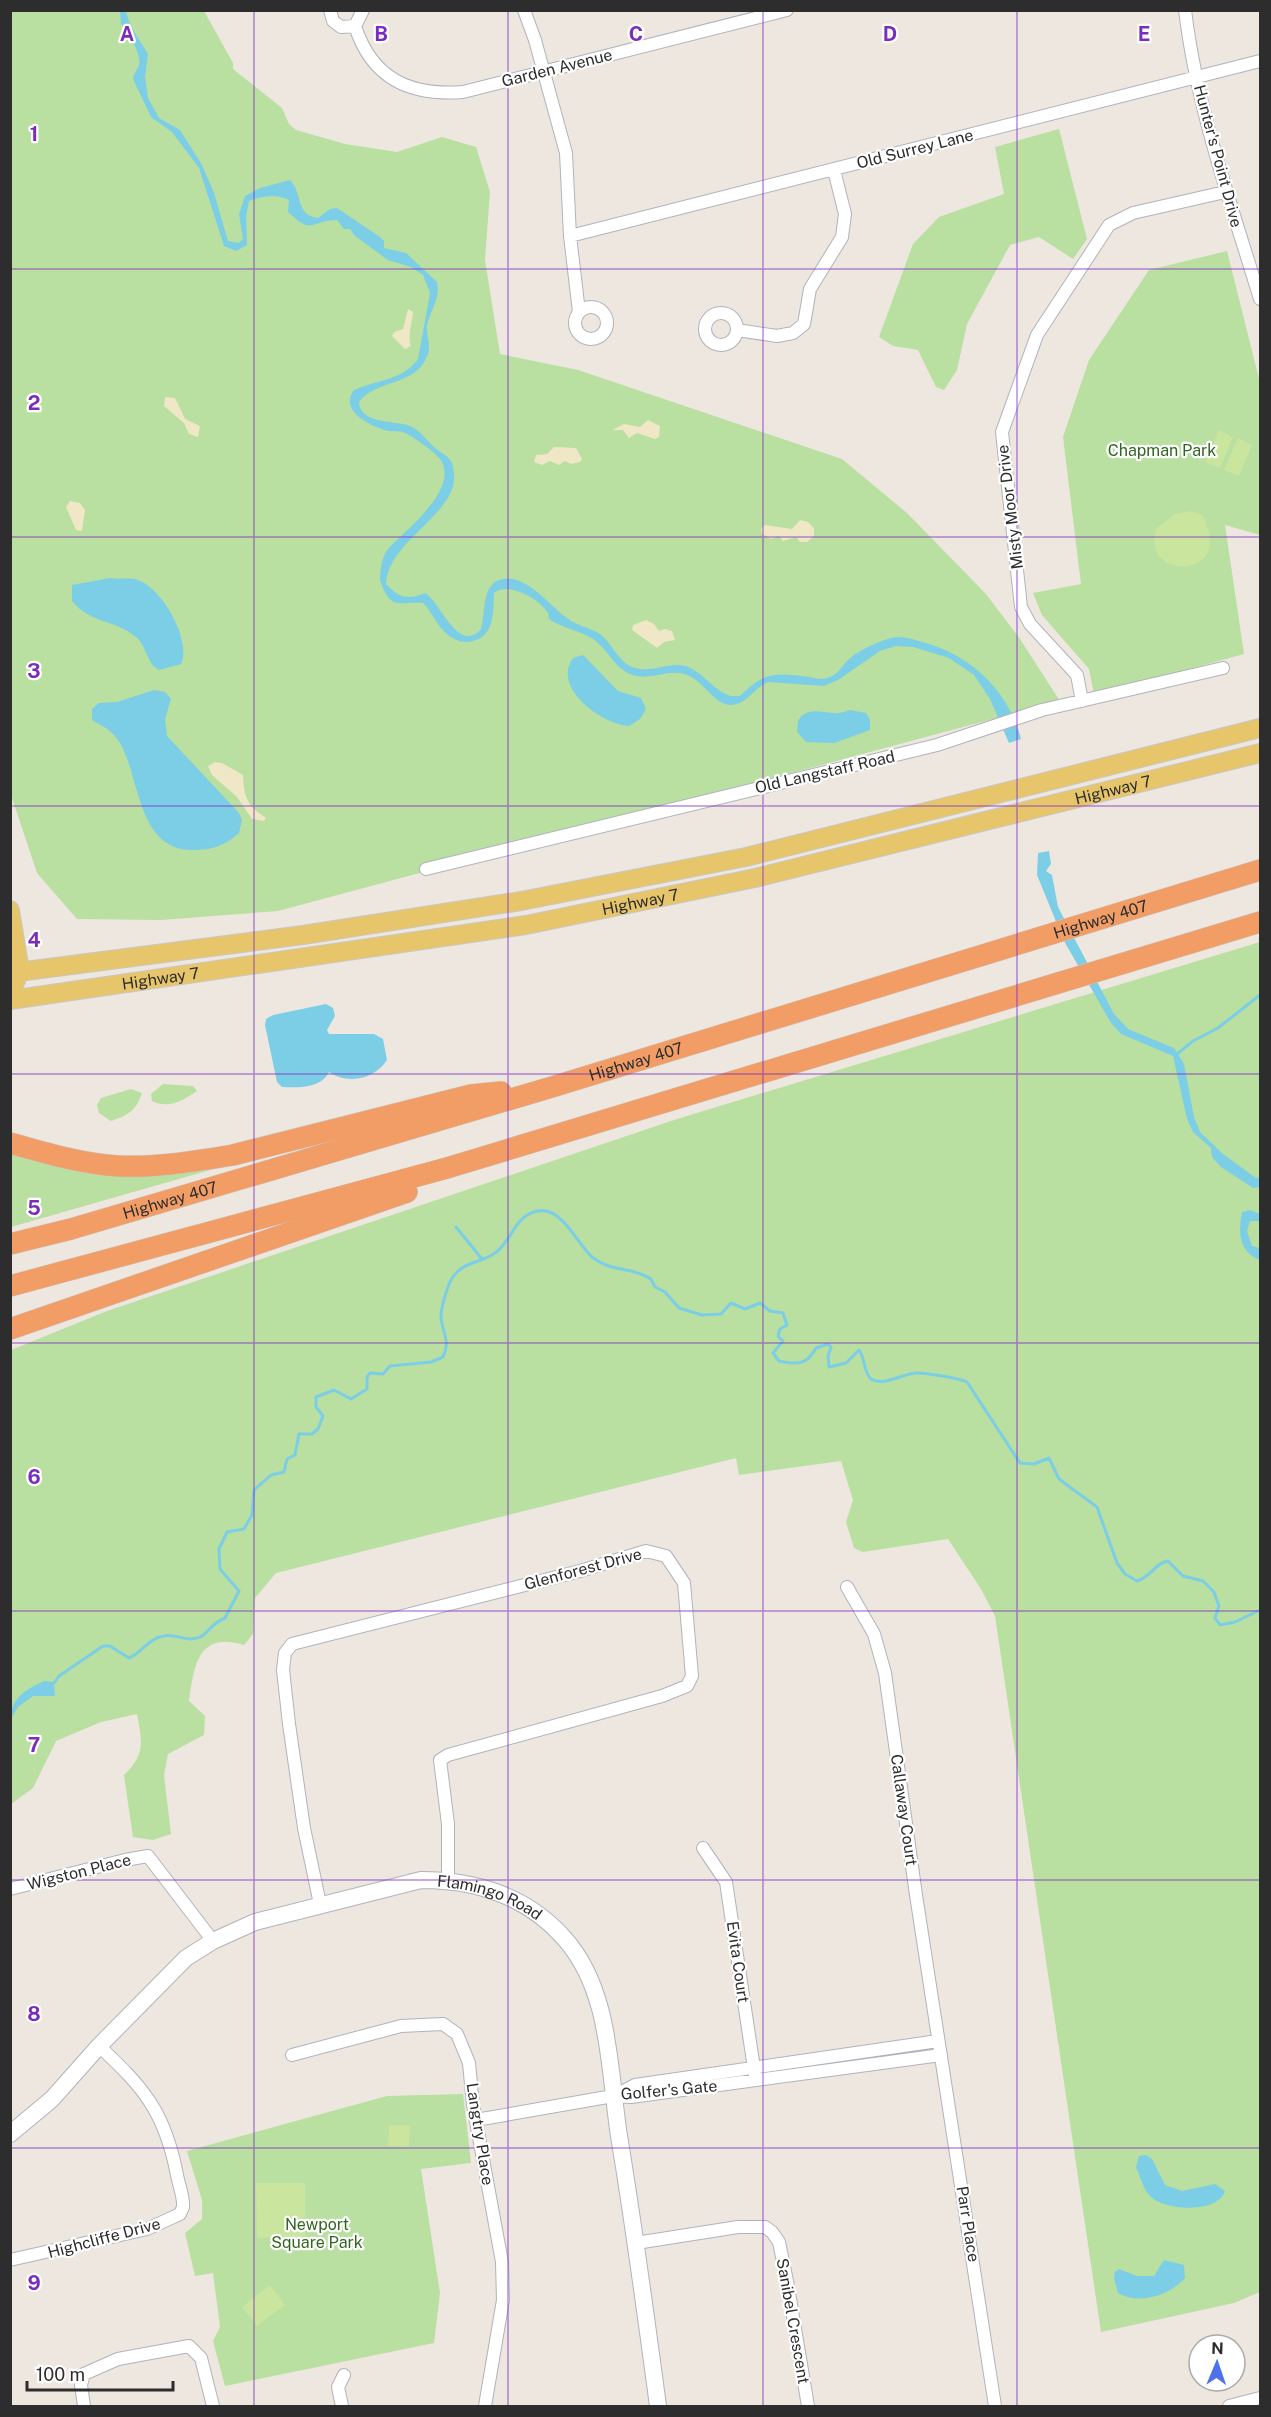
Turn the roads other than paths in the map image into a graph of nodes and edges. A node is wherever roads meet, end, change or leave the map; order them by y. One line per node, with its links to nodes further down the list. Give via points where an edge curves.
1 (330, 10): 6 (street, via 337,24)
2 (363, 10): 6 (street)
3 (524, 10): 8 (street)
4 (787, 10): 8 (street, Garden Avenue)
5 (1185, 10): 9 (street, Hunter's Point Drive)
6 (355, 26): 8 (street, Garden Avenue, via 388,76 418,91 463,92)
7 (1260, 61): 9 (street, Old Surrey Lane)
8 (544, 71): 12 (street, via 566,153)
9 (1196, 77): 10 (street, Old Surrey Lane); 11 (street, Hunter's Point Drive)
10 (834, 170): 12 (street, Old Surrey Lane); 15 (street, via 844,214 842,237 810,289 804,324 793,333 777,336)
11 (1225, 192): 13 (street, Hunter's Point Drive); 17 (street, Misty Moor Drive, via 1133,213 1109,225 1037,335 1002,432 1021,608 1030,624 1077,675)
12 (570, 236): 14 (street)
13 (1260, 299)
14 (579, 312)
15 (737, 330)
16 (1223, 668): 17 (street, Old Langstaff Road)
17 (1082, 701): 20 (street, Old Langstaff Road, via 997,723 937,745)
18 (1260, 728): 24 (main road, Highway 7, via 735,859 521,901)
19 (1260, 753): 24 (main road, Highway 7, via 755,878 526,925)
20 (426, 869)
21 (1260, 870): 25 (highway, Highway 407)
22 (10, 910): 24 (main road)
23 (1260, 922): 27 (highway)
24 (12, 988)
25 (552, 1087): 26 (highway, via 471,1095 195,1162 118,1166); 28 (highway, Highway 407)
26 (10, 1143)
27 (522, 1145): 29 (highway, via 214,1233); 30 (highway, via 404,1194)
28 (10, 1244)
29 (10, 1286)
30 (10, 1329)
31 (847, 1587): 37 (street, Callaway Court, via 874,1634 885,1674)
32 (703, 1848): 41 (street, Evita Court, via 726,1882)
33 (448, 1880): 35 (street, Flamingo Road, via 421,1880); 35 (street, Glenforest Drive, via 447,1813 440,1760 687,1686 692,1676 684,1583 666,1556 646,1551 292,1644 285,1653 283,1670 287,1713); 43 (street, Flamingo Road, via 490,1888 529,1909 564,1938 591,1981 609,2051)
34 (10, 1889): 36 (street, Wigston Place, via 148,1856)
35 (320, 1904): 36 (street, Flamingo Road, via 255,1922)
36 (213, 1941): 38 (street, Flamingo Road, via 186,1958)
37 (938, 2041): 40 (street, Parr Place); 41 (street, Golfer's Gate)
38 (99, 2046): 45 (street, Flamingo Road, via 52,2099); 47 (street, Highcliffe Drive, via 135,2080 159,2114 172,2148 183,2207 180,2214 147,2229)
39 (292, 2055): 44 (street, Langtry Place, via 401,2026 443,2024 457,2034 469,2063)
40 (940, 2055): 42 (street, Golfer's Gate); 56 (street, Parr Place)
41 (753, 2067): 42 (street, Evita Court); 43 (street, Golfer's Gate, via 635,2085)
42 (756, 2082): 43 (street, Golfer's Gate)
43 (613, 2096): 44 (street); 46 (street, Flamingo Road)
44 (476, 2120): 53 (street, Langtry Place, via 504,2281)
45 (10, 2134)
46 (636, 2243): 54 (street, Flamingo Road); 55 (street, Sanibel Crescent, via 738,2227 765,2227 772,2232 779,2242)
47 (10, 2260)
48 (344, 2375): 52 (street, via 338,2387)
49 (1260, 2398): 57 (street)
50 (84, 2406): 51 (street, via 84,2374 118,2359 189,2346 201,2358)
51 (213, 2406)
52 (342, 2406)
53 (485, 2406)
54 (658, 2406)
55 (808, 2406)
56 (995, 2406)
57 (1229, 2406)

